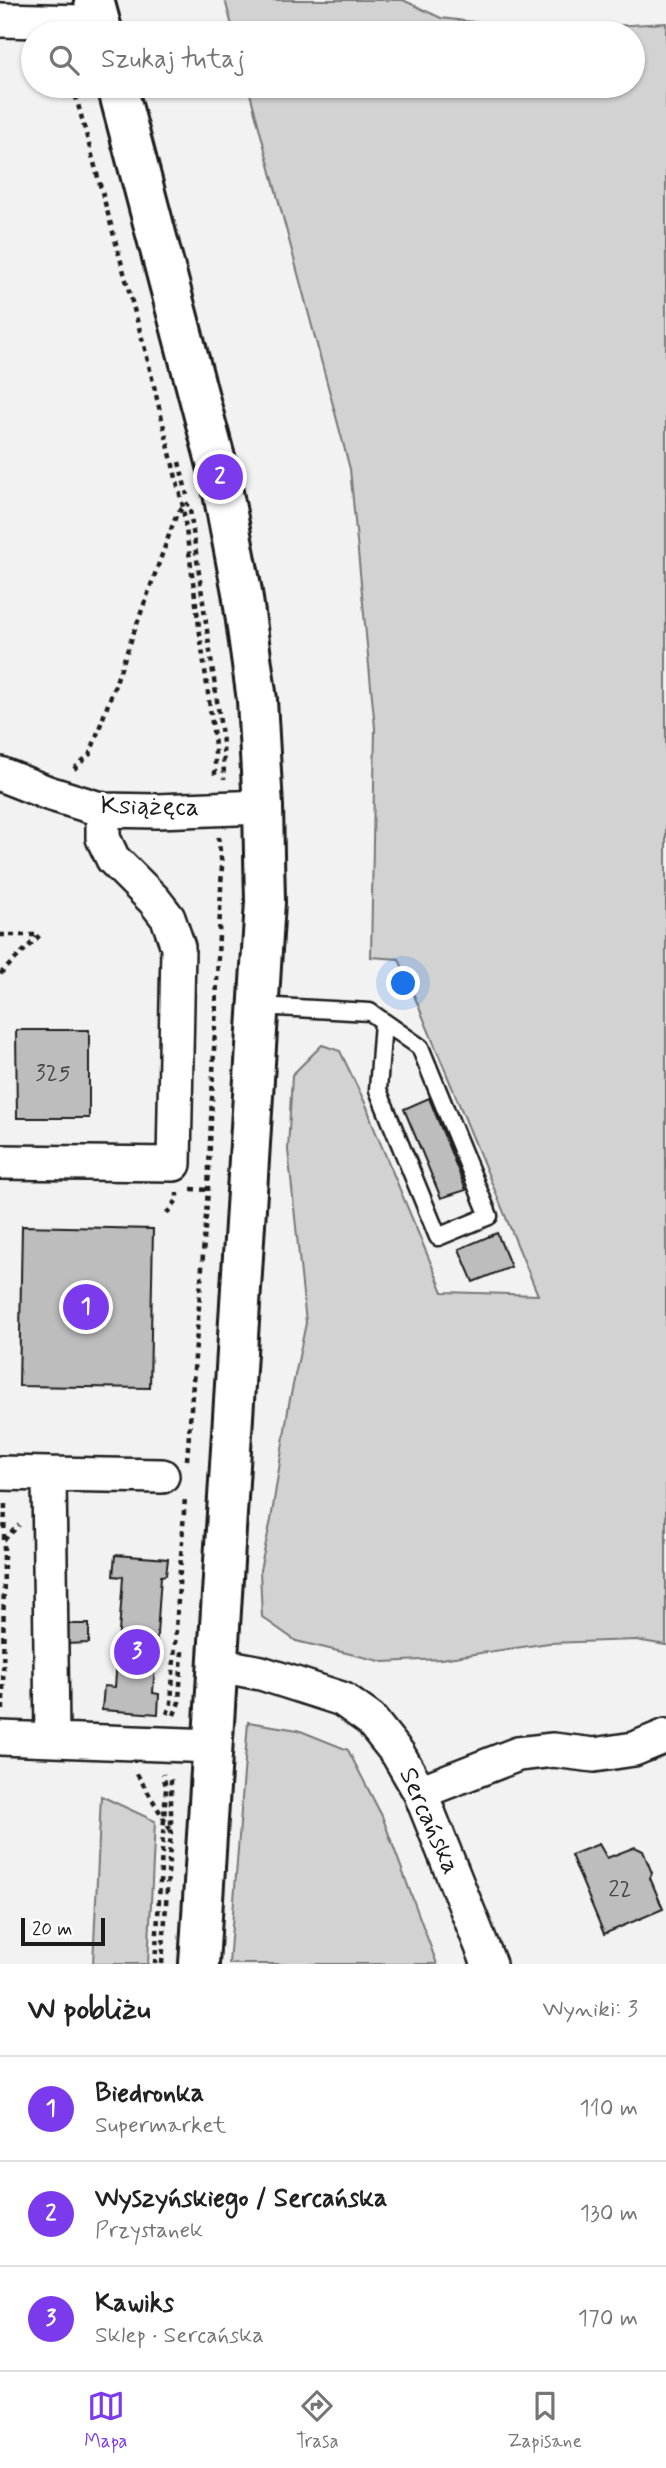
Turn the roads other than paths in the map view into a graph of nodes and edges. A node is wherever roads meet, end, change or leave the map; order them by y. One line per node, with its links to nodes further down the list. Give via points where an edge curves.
1 (0, 20): 2 (street)
2 (42, 21)
3 (120, 98): 5 (street, via 220,477 257,700)
4 (0, 774): 6 (street, Książęca)
5 (263, 807): 6 (street, Książęca); 7 (street, via 265,902)
6 (103, 810): 9 (street, via 103,838 113,859 154,900 178,947 174,1164)
7 (258, 1006): 8 (lane, via 370,1012); 13 (street)
8 (383, 1022): 8 (lane, via 378,1090 438,1237 489,1216 420,1047)
9 (0, 1162)
10 (178, 1479): 11 (street)
11 (49, 1484): 12 (street); 16 (street)
12 (2, 1488)
13 (219, 1665): 17 (street); 18 (street, Sercańska, via 342,1699 370,1719)
14 (666, 1735): 18 (street, via 634,1749 593,1755 553,1750 518,1754)
15 (1, 1738): 16 (street)
16 (52, 1739): 17 (street)
17 (214, 1746): 19 (street)
18 (420, 1792): 20 (street, Sercańska)
19 (199, 1964)
20 (489, 1964)

